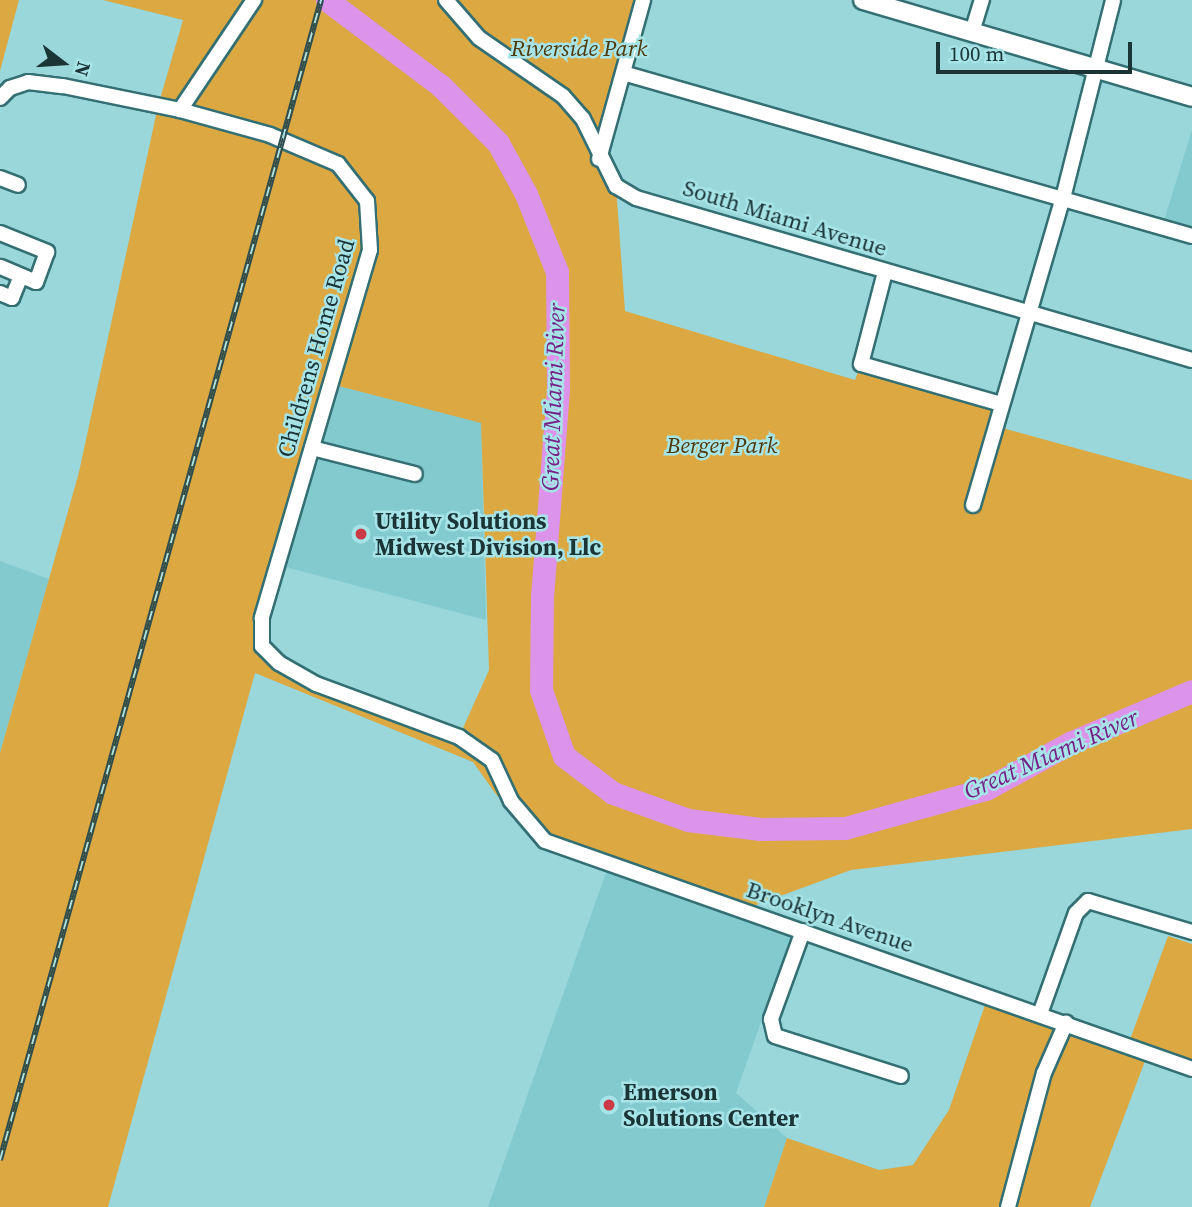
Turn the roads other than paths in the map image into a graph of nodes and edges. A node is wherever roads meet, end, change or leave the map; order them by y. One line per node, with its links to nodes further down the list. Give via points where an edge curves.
1 (254, 0): 12 (street)
2 (446, 0): 13 (street, South Miami Avenue, via 479,38 563,96 583,119)
3 (643, 0): 9 (street)
4 (863, 0): 7 (main road)
5 (982, 0): 7 (street)
6 (1112, 0): 8 (street)
7 (972, 32): 8 (main road)
8 (1094, 69): 10 (main road); 16 (street)
9 (623, 73): 13 (street); 16 (street)
10 (1192, 97)
11 (0, 98): 12 (street, Childrens Home Road, via 10,88 28,82)
12 (180, 110): 26 (street, Childrens Home Road, via 312,150 338,164 368,201 370,250)
13 (599, 159): 20 (street, South Miami Avenue, via 616,186 636,198)
14 (0, 178): 15 (street)
15 (18, 185)
16 (1063, 198): 18 (street); 23 (street)
17 (0, 233): 21 (street, via 47,252 36,282)
18 (1192, 236)
19 (0, 267): 21 (street)
20 (885, 272): 23 (street, South Miami Avenue); 25 (street, via 861,364)
21 (21, 276): 22 (street, via 12,298)
22 (0, 293)
23 (1028, 314): 24 (street, South Miami Avenue); 25 (street)
24 (1192, 360)
25 (1001, 404): 28 (street)
26 (312, 448): 27 (street); 29 (street, Childrens Home Road, via 262,618 262,646 279,663 317,684 459,737)
27 (415, 474)
28 (973, 505)
29 (492, 760): 30 (street, Brooklyn Avenue, via 512,800 545,841)
30 (803, 930): 32 (street, Brooklyn Avenue); 35 (street, via 771,1019 775,1036)
31 (1192, 932): 32 (street, via 1088,901 1076,914)
32 (1040, 1014): 33 (street, Brooklyn Avenue)
33 (1066, 1023): 34 (street, Brooklyn Avenue); 36 (street, via 1044,1073)
34 (1192, 1069)
35 (901, 1076)
36 (1007, 1207)

